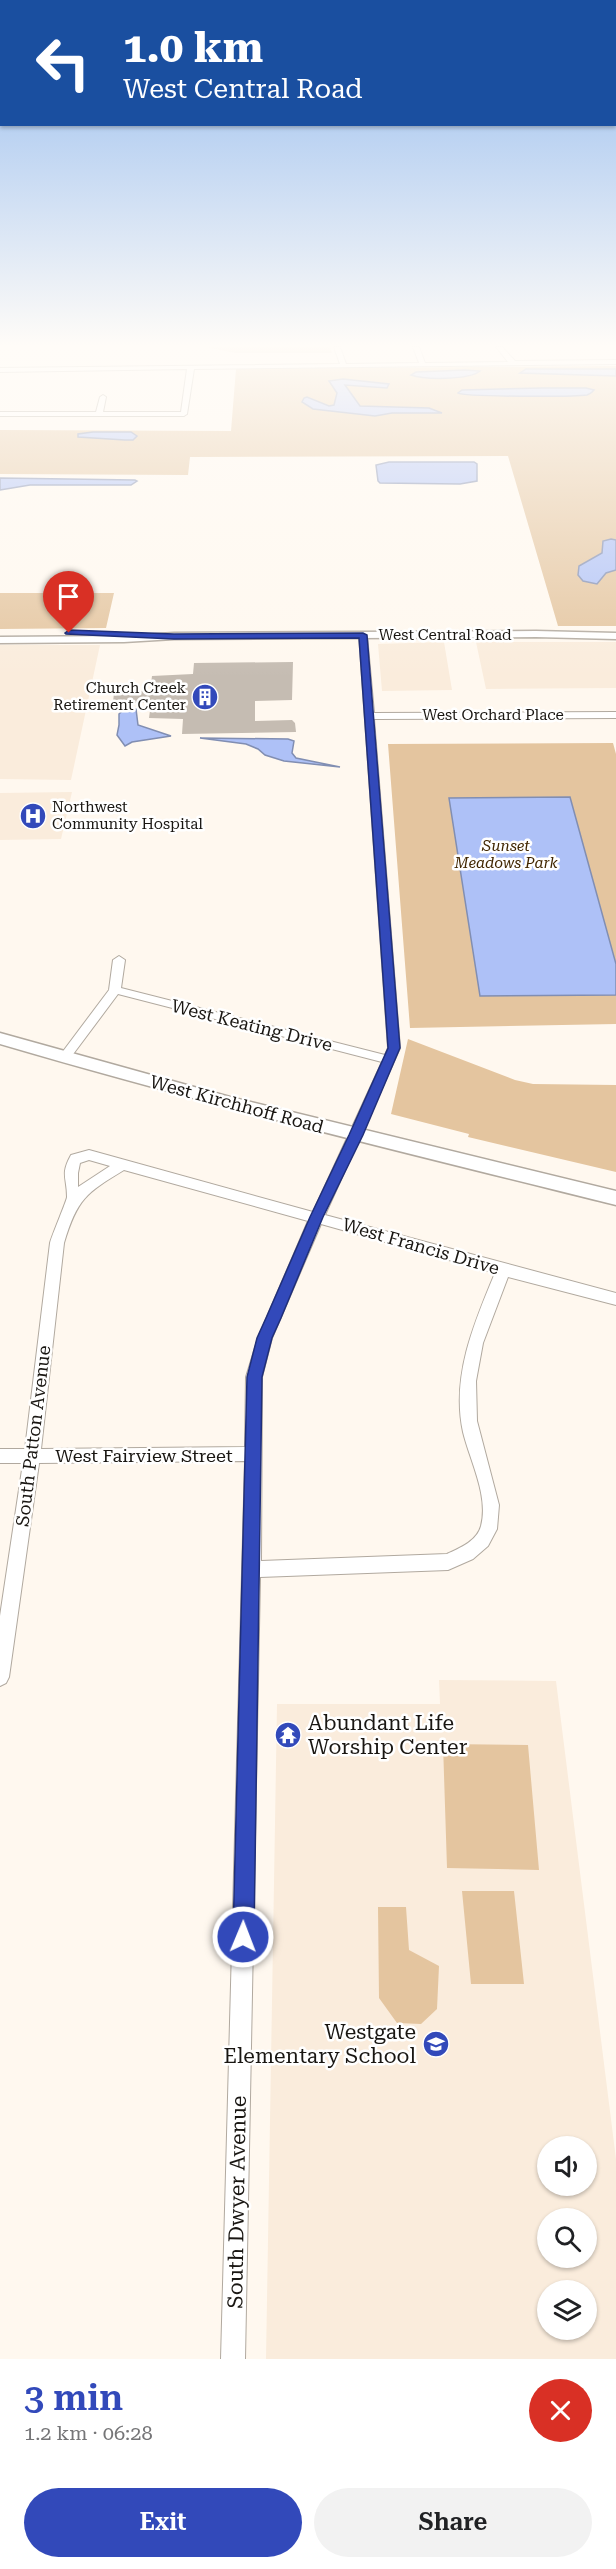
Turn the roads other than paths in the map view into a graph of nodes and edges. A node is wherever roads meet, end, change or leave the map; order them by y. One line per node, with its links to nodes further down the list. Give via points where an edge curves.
1 (616, 630): 3 (main road, West Central Road)
2 (0, 633): 5 (main road, West Central Road)
3 (536, 634): 4 (main road, West Central Road); 6 (main road, West Central Road)
4 (363, 635): 5 (main road, West Central Road); 9 (street, South Dwyer Avenue)
5 (174, 636): 7 (main road, West Central Road)
6 (616, 636)
7 (0, 640)
8 (616, 715): 9 (street, West Orchard Place)
9 (369, 716): 14 (street, South Dwyer Avenue, via 394,1038)
10 (119, 960): 11 (street)
11 (115, 990): 13 (street); 14 (street, West Keating Drive)
12 (0, 1038): 13 (main road, West Kirchhoff Road)
13 (64, 1058): 15 (main road, West Kirchhoff Road)
14 (389, 1060): 15 (street, South Dwyer Avenue)
15 (356, 1135): 18 (main road, West Kirchhoff Road); 19 (street, South Dwyer Avenue)
16 (121, 1165): 17 (street, South Patton Avenue); 17 (street, South Patton Avenue, via 88,1155 76,1158 69,1178); 19 (street, West Francis Drive)
17 (74, 1198): 23 (street, South Patton Avenue, via 65,1212 57,1243)
18 (616, 1198)
19 (316, 1217): 20 (street, West Francis Drive); 22 (street, South Dwyer Avenue, via 265,1338 254,1377)
20 (504, 1270): 21 (street, West Francis Drive); 25 (street, via 476,1334 470,1369 469,1421 490,1504 490,1528 475,1549 448,1562)
21 (616, 1299)
22 (252, 1454): 23 (street, West Fairview Street); 25 (street, South Dwyer Avenue)
23 (32, 1455): 24 (street, West Fairview Street); 26 (street, South Patton Avenue)
24 (0, 1456)
25 (252, 1569): 27 (street, South Dwyer Avenue)
26 (0, 1677)
27 (233, 2359)

